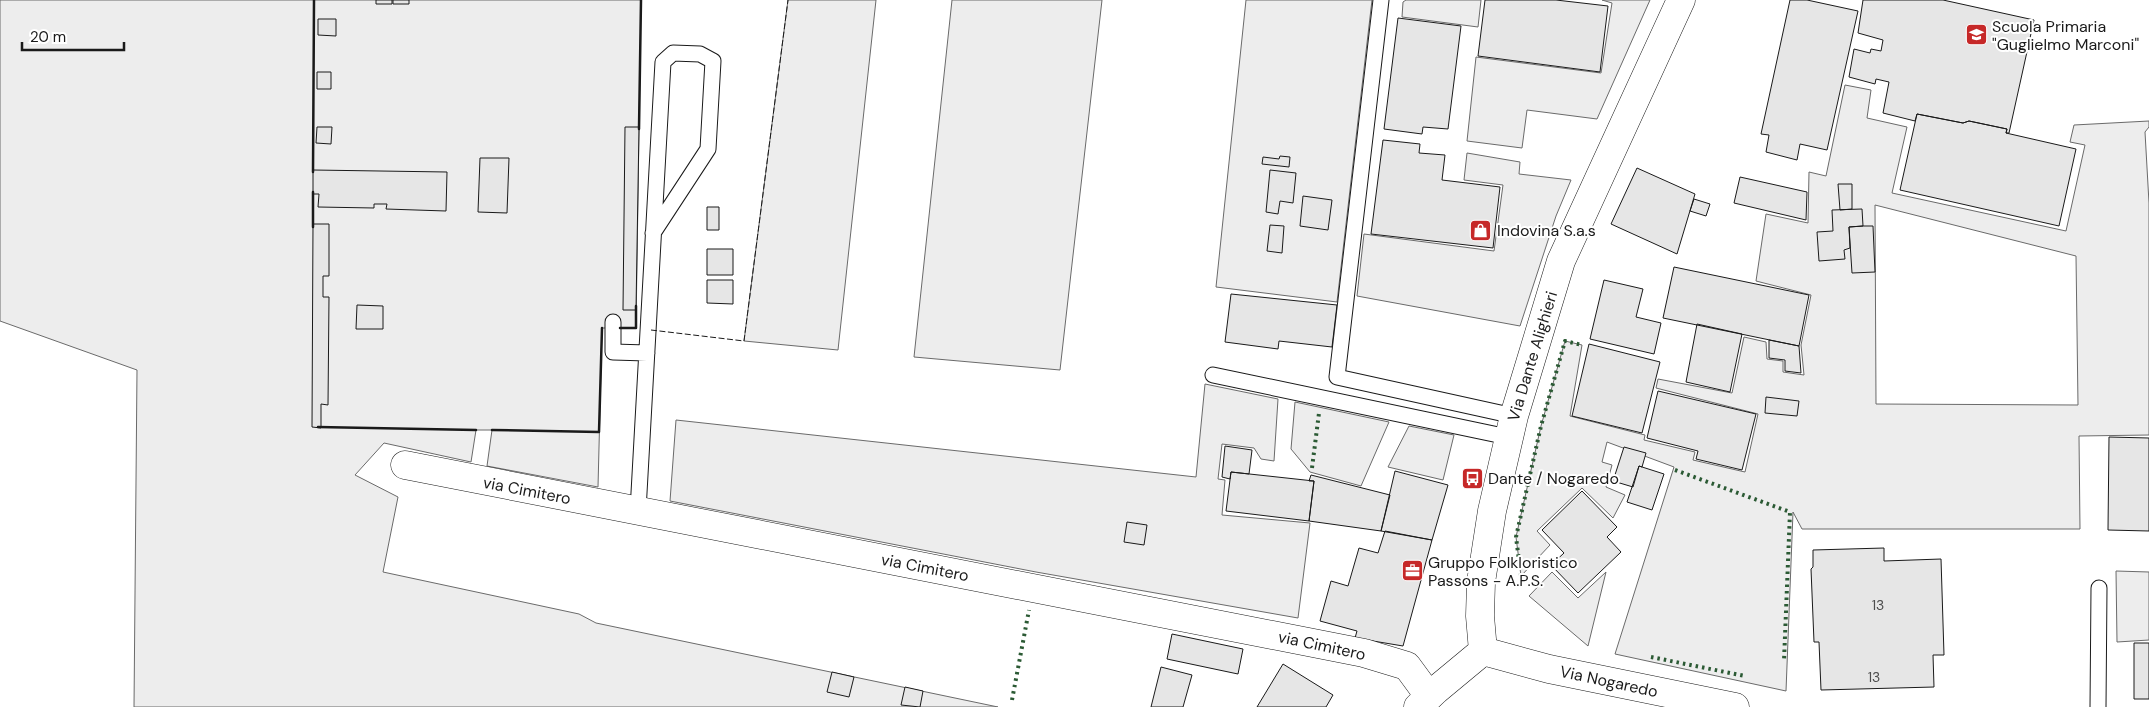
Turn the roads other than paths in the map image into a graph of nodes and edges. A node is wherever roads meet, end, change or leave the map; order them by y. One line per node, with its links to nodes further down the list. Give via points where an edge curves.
1 (1381, 0): 7 (lane, via 1338,377)
2 (1681, 0): 7 (street, Via Dante Alighieri, via 1561,261)
3 (653, 233): 3 (lane, via 663,62 673,53 700,54 712,61 708,149); 5 (lane)
4 (613, 322): 5 (lane, via 613,352)
5 (647, 352): 9 (lane)
6 (1213, 375): 7 (lane)
7 (1511, 426): 11 (street, Via Dante Alighieri, via 1492,511 1481,582)
8 (405, 465): 9 (street, via Cimitero)
9 (638, 511): 12 (street, via Cimitero, via 1364,653 1407,666)
10 (2099, 588): 14 (lane)
11 (1483, 650): 12 (street); 13 (street, Via Nogaredo, via 1549,669)
12 (1423, 701)
13 (1735, 707)
14 (2098, 707)

